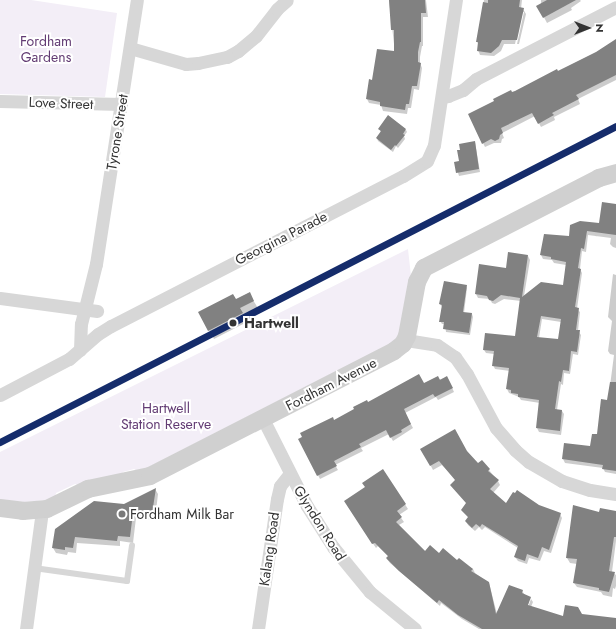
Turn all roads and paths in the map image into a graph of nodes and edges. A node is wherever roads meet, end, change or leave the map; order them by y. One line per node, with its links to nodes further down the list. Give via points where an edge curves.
1 (137, 0): 5 (street, Tyrone Street)
2 (287, 0): 5 (street, via 256,36 226,57 186,64)
3 (456, 0): 6 (street, Georgina Parade)
4 (616, 6): 6 (street, via 476,79)
5 (130, 48): 8 (street, Tyrone Street)
6 (443, 91): 13 (street, Georgina Parade, via 433,151 423,164)
7 (0, 101): 8 (street, Love Street)
8 (121, 104): 12 (street, Tyrone Street)
9 (616, 165): 10 (street)
10 (608, 175): 14 (street, via 424,268 417,282)
11 (0, 298): 12 (street)
12 (91, 310): 13 (street); 15 (street, Tyrone Street, via 80,330)
13 (111, 326): 15 (street, Georgina Parade)
14 (406, 340): 17 (street, Fordham Avenue, via 394,351); 19 (street, via 437,345 455,357 496,428 515,450 534,465 550,476 568,483)
15 (80, 350): 16 (street, Georgina Parade, via 63,363)
16 (0, 395)
17 (263, 418): 18 (street, Glyndon Road); 21 (street, Fordham Avenue, via 150,476 88,489 54,507)
18 (290, 473): 25 (street, Kalang Road, via 278,491); 26 (street, Glyndon Road, via 320,527 349,568 370,592)
19 (616, 494)
20 (0, 508): 21 (street, Fordham Avenue)
21 (42, 510): 23 (street)
22 (132, 545): 23 (lane, via 126,582)
23 (34, 568): 24 (street)
24 (26, 629)
25 (258, 629)
26 (415, 629)

